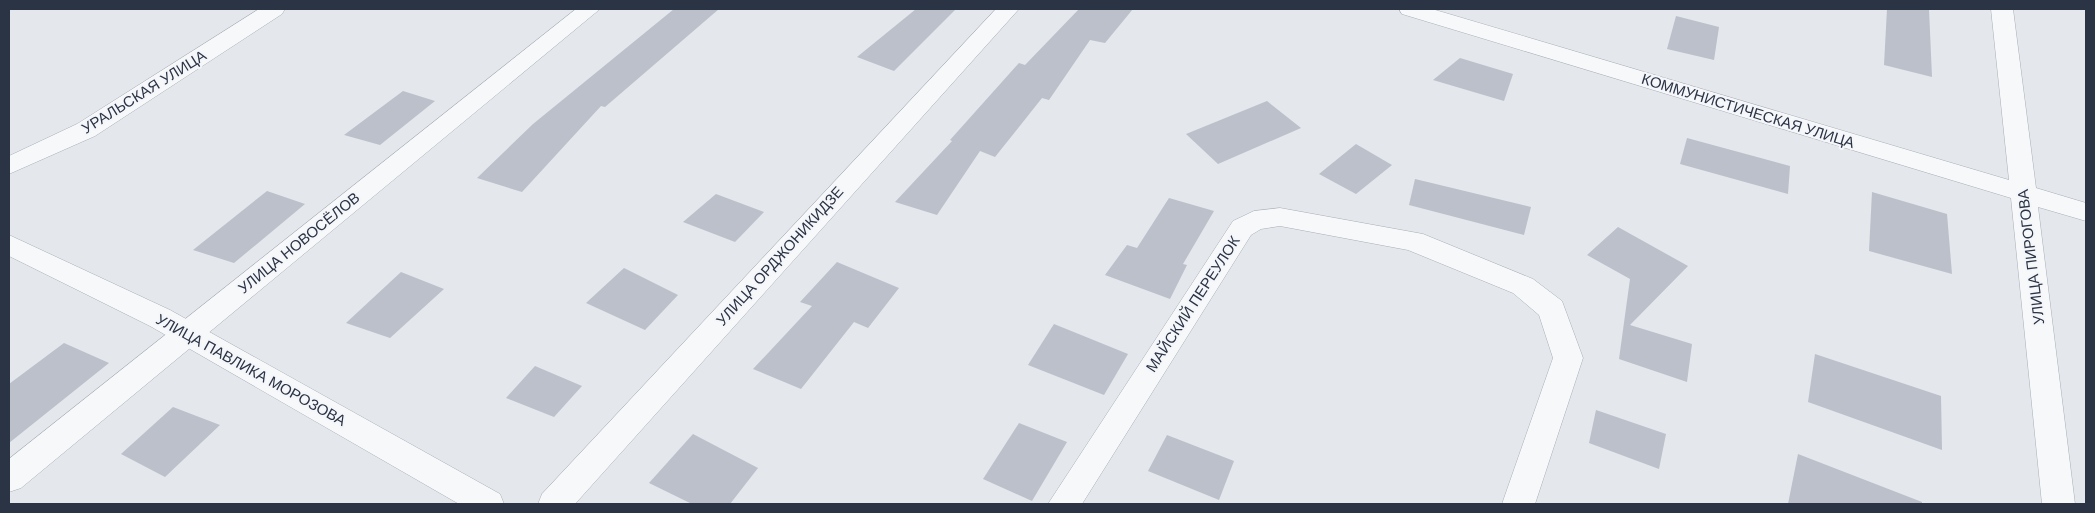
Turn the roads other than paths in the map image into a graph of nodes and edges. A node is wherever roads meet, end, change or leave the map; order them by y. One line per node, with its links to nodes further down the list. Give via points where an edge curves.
1 (274, 9): 6 (street, УРАЛЬСКАЯ УЛИЦА, via 86,130)
2 (589, 9): 10 (street, УЛИЦА НОВОСЁЛОВ)
3 (1008, 9): 13 (street, УЛИЦА ОРДЖОНИКИДЗЕ)
4 (1410, 9): 7 (street, КОММУНИСТИЧЕСКАЯ УЛИЦА)
5 (2002, 9): 7 (street, УЛИЦА ПИРОГОВА)
6 (9, 166)
7 (2023, 194): 8 (street, КОММУНИСТИЧЕСКАЯ УЛИЦА); 16 (street, УЛИЦА ПИРОГОВА)
8 (2086, 212)
9 (9, 245): 10 (street, УЛИЦА ПАВЛИКА МОРОЗОВА)
10 (186, 333): 11 (street, УЛИЦА НОВОСЁЛОВ); 12 (street, УЛИЦА ПАВЛИКА МОРОЗОВА)
11 (9, 478)
12 (488, 504)
13 (554, 504)
14 (1064, 504): 15 (street, МАЙСКИЙ ПЕРЕУЛОК, via 1242,228 1254,220 1280,217 1413,241 1523,286 1552,309 1568,358)
15 (1519, 504)
16 (2059, 504)

